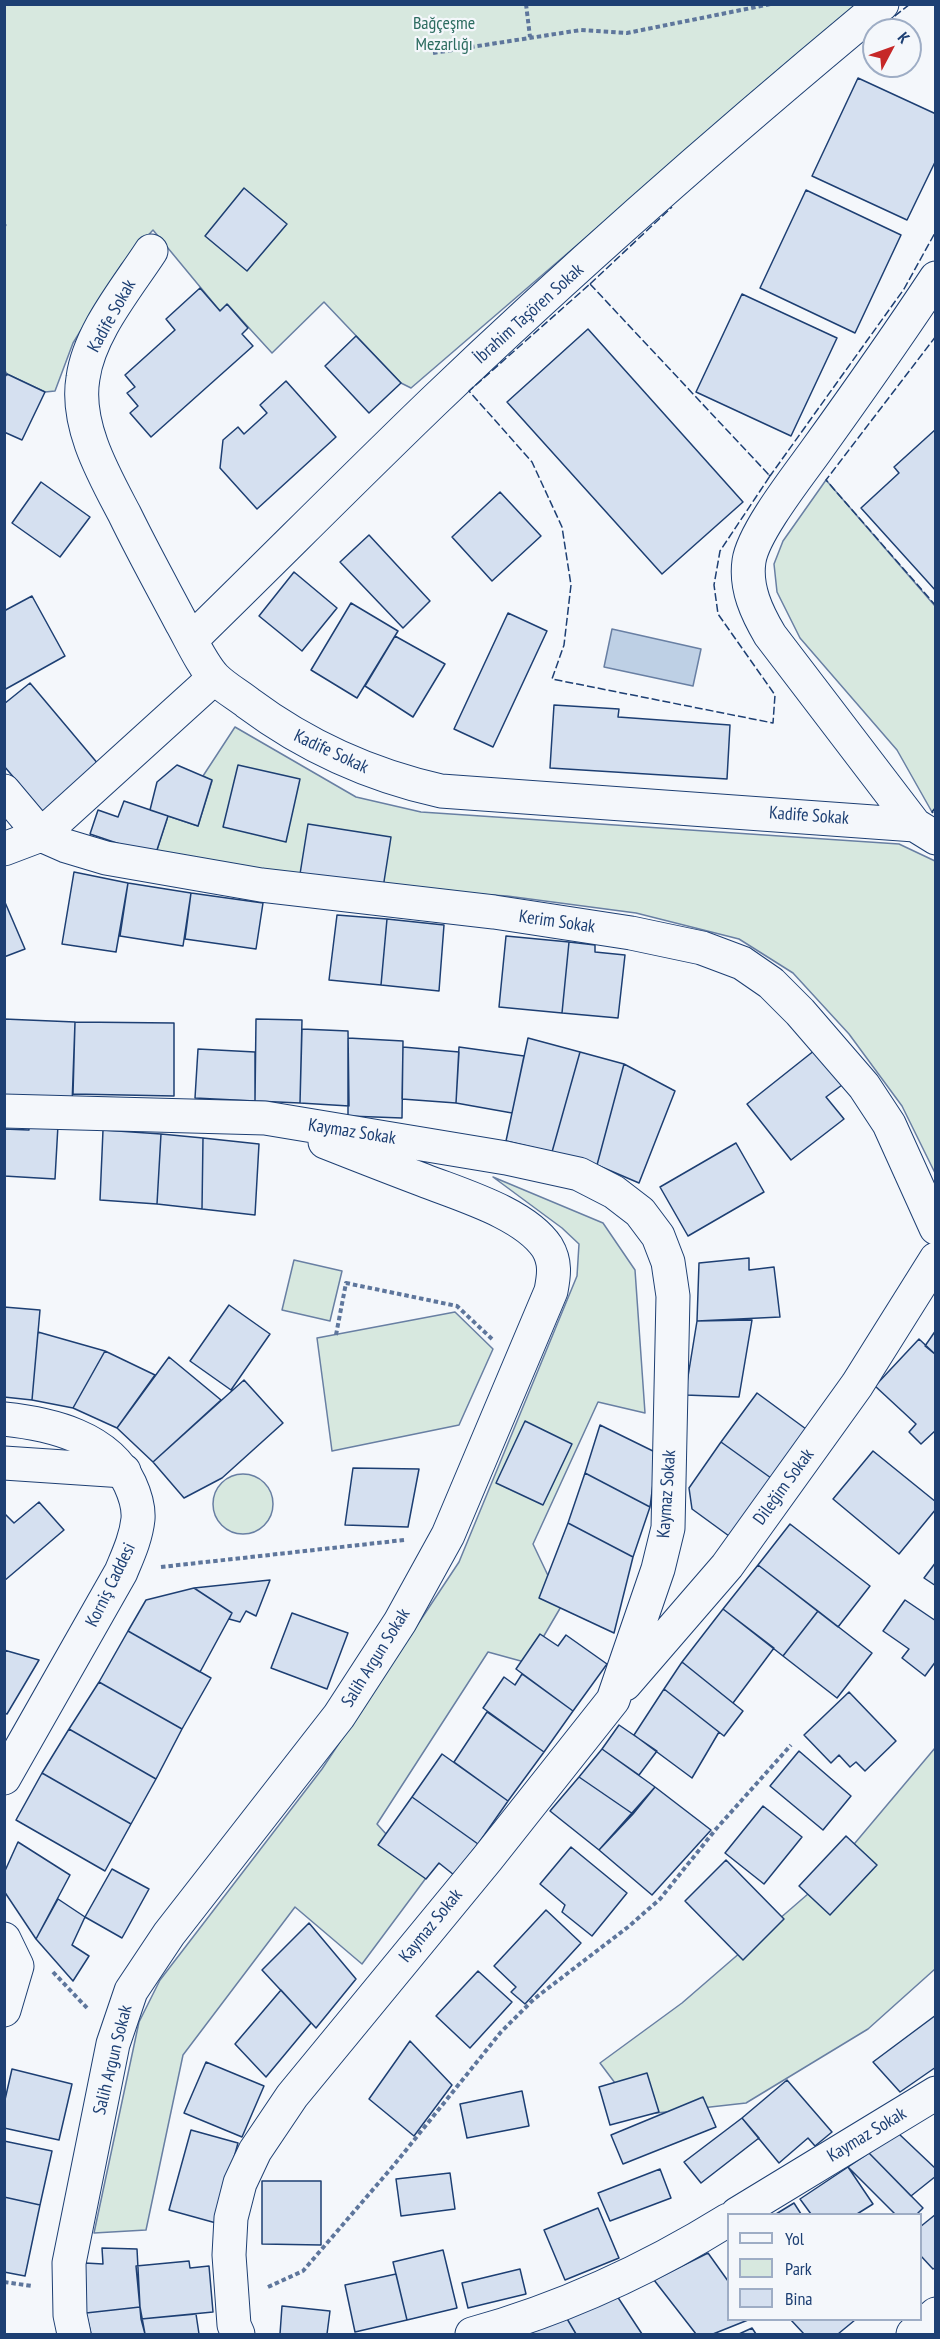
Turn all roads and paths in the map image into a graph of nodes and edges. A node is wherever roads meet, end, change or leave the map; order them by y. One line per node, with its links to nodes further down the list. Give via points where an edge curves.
1 (526, 4): 4 (path)
2 (771, 4): 4 (path, via 627,33 581,30)
3 (882, 4): 8 (street, İbrahim Taşören Sokak, via 530,311)
4 (530, 38): 5 (path)
5 (433, 53)
6 (151, 251): 8 (street, Kadife Sokak, via 110,313 90,353 82,379 85,423 112,490)
7 (936, 278): 11 (street, via 787,492 756,541 749,561 749,589 770,635)
8 (191, 640): 9 (street, Kadife Sokak)
9 (214, 678): 11 (street, Kadife Sokak, via 289,733 330,755 399,781 441,791); 12 (street)
10 (4, 791): 12 (street)
11 (925, 831)
12 (41, 835): 13 (street); 16 (street, Kerim Sokak, via 106,858 170,870 631,933 702,948 742,963 771,983 800,1012 864,1086 889,1124)
13 (4, 849)
14 (4, 1111): 15 (street, Kaymaz Sokak)
15 (265, 1118): 19 (street, Salih Argun Sokak, via 483,1204 534,1232 554,1261 554,1276); 25 (street, Kaymaz Sokak, via 579,1174 614,1192 640,1212 658,1236 668,1262 673,1296 668,1528)
16 (936, 1228)
17 (936, 1259): 25 (street, Dileğim Sokak, via 857,1385 727,1566)
18 (336, 1335): 19 (path, via 346,1283 457,1306)
19 (520, 1367): 23 (street, Salih Argun Sokak)
20 (4, 1419): 22 (street, Korniş Caddesi, via 47,1426 80,1437 106,1452)
21 (4, 1463): 22 (street)
22 (124, 1472): 24 (street, Korniş Caddesi, via 136,1498 138,1517)
23 (448, 1535): 24 (path); 35 (street, Salih Argun Sokak, via 400,1622 339,1716 169,1934 131,1991 113,2043 69,2263)
24 (122, 1572): 27 (street, Korniş Caddesi)
25 (613, 1700): 34 (street, Kaymaz Sokak, via 292,2096 255,2151 240,2183 231,2218 229,2254)
26 (791, 1745): 34 (path, via 660,1899 534,1999 501,2032 303,2271)
27 (4, 1778)
28 (4, 1939): 29 (street, via 17,1966)
29 (4, 2010)
30 (936, 2093): 31 (street, Kaymaz Sokak)
31 (739, 2213)
32 (727, 2221): 36 (street, via 570,2301)
33 (936, 2314): 37 (street)
34 (235, 2320)
35 (74, 2334)
36 (472, 2334)
37 (913, 2334)

